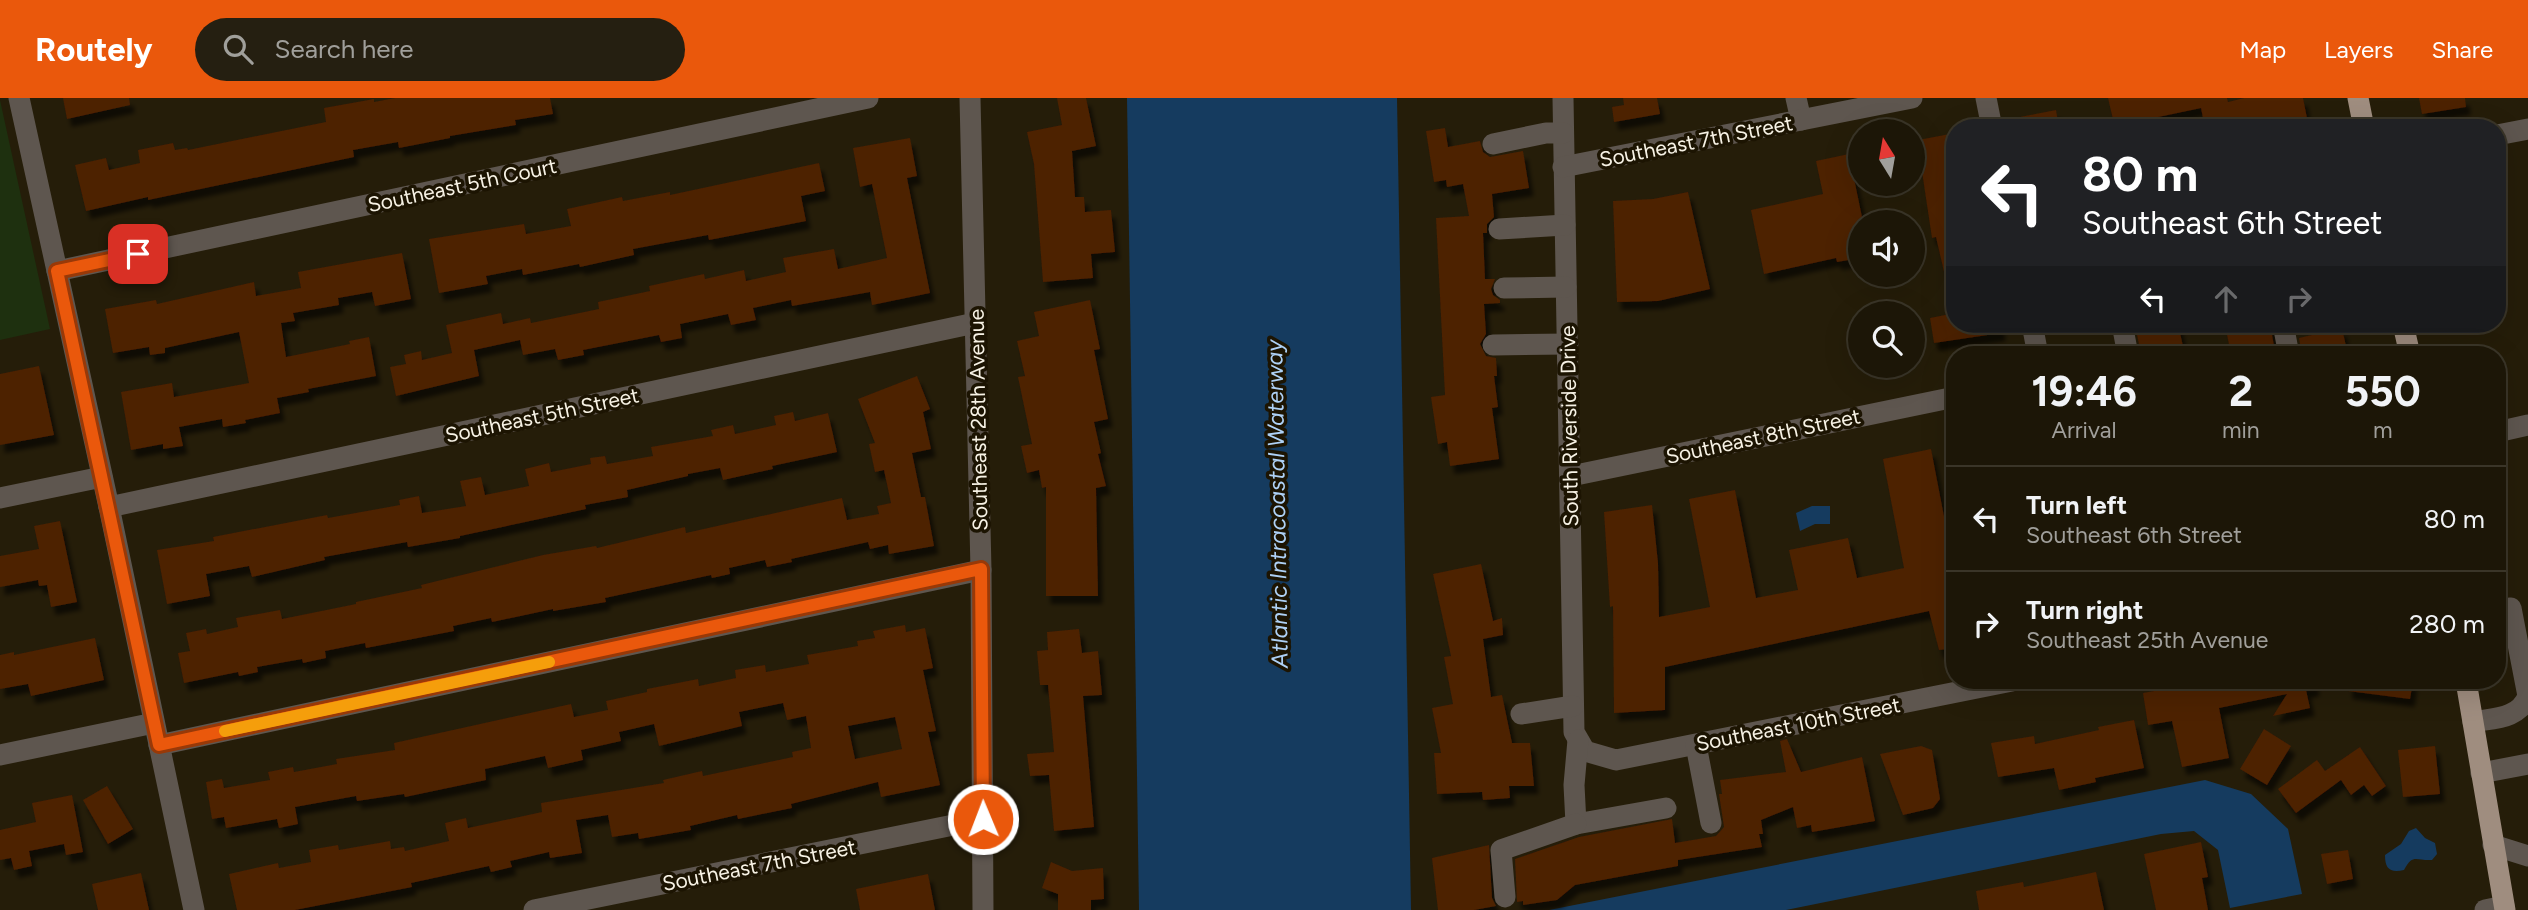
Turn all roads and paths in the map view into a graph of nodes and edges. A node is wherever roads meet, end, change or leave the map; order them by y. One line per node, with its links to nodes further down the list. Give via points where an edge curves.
1 (19, 98): 19 (street)
2 (868, 98): 19 (street, Southeast 5th Court)
3 (970, 98): 22 (street, Southeast 28th Avenue)
4 (1563, 98): 13 (street, South Riverside Drive)
5 (1796, 98): 11 (street)
6 (1912, 98): 11 (street, Southeast 7th Street)
7 (1986, 98): 9 (street)
8 (2358, 98): 10 (main road)
9 (1990, 119)
10 (2362, 119)
11 (1801, 120): 16 (street, Southeast 7th Street)
12 (2528, 129): 14 (street)
13 (1563, 133): 15 (street); 16 (street, South Riverside Drive)
14 (2506, 133)
15 (1493, 144)
16 (1563, 167): 17 (street, South Riverside Drive)
17 (1565, 225): 18 (street); 20 (street, South Riverside Drive)
18 (1499, 229)
19 (57, 271): 29 (street)
20 (1566, 287): 21 (street); 23 (street, South Riverside Drive)
21 (1504, 288)
22 (975, 323): 31 (street, Southeast 5th Street); 32 (street, Southeast 28th Avenue)
23 (1568, 344): 24 (street); 28 (street, South Riverside Drive)
24 (1493, 345)
25 (1946, 399): 28 (street, Southeast 8th Street)
26 (2528, 425): 27 (street)
27 (2506, 430)
28 (1571, 475): 36 (street, South Riverside Drive)
29 (102, 477): 30 (street); 31 (street)
30 (0, 498)
31 (109, 508): 39 (street)
32 (981, 569): 40 (street); 47 (street, Southeast 28th Avenue)
33 (2506, 616): 38 (street, via 2528,696 2518,712)
34 (1971, 689): 41 (street, Southeast 10th Street)
35 (2467, 689): 38 (main road)
36 (1573, 706): 37 (street); 42 (street, South Riverside Drive, via 1574,732)
37 (1521, 714)
38 (2473, 722): 45 (main road)
39 (155, 723): 40 (street); 43 (street)
40 (159, 745): 54 (street)
41 (1696, 745): 42 (street, Southeast 10th Street, via 1616,761); 48 (street)
42 (1581, 746): 49 (street, South Riverside Drive, via 1574,785)
43 (0, 755)
44 (2528, 764): 45 (street)
45 (2481, 774): 50 (main road)
46 (1666, 808): 49 (street)
47 (983, 819): 55 (street, Southeast 7th Street); 56 (street, Southeast 28th Avenue)
48 (1711, 823)
49 (1576, 824): 52 (street, via 1501,850)
50 (2493, 845): 51 (street); 53 (main road)
51 (2528, 856)
52 (1505, 897)
53 (2498, 909)
54 (194, 910)
55 (534, 910)
56 (984, 910)

